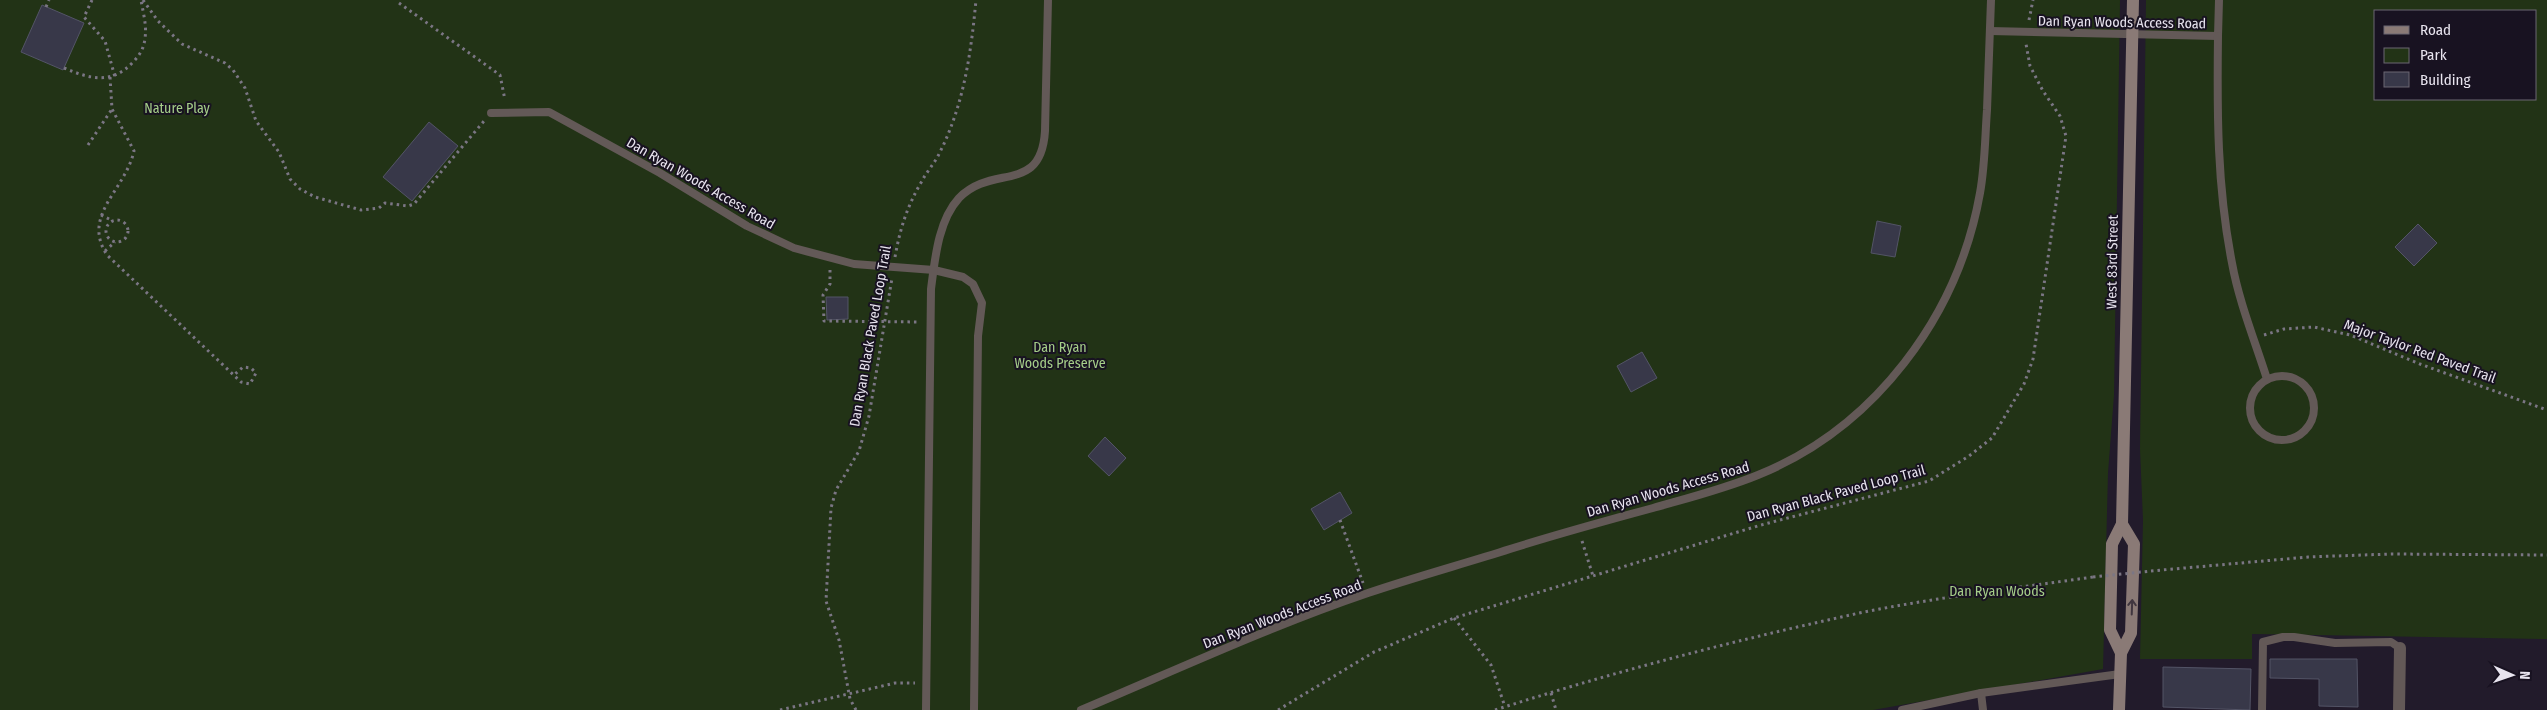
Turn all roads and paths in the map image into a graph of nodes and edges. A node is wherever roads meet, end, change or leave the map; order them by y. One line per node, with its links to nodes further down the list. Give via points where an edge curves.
1 (49, 0): 11 (path)
2 (92, 0): 17 (path, via 84,17 105,41)
3 (142, 0): 17 (path, via 145,37 140,54 126,70); 20 (path, via 182,44 225,62 233,70 245,88 256,121 279,152 290,179 315,197 361,210 379,208 385,203 414,204)
4 (976, 0): 26 (path, Dan Ryan Black Paved Loop Trail, via 970,61 959,107 940,154 908,207)
5 (1048, 0): 27 (lane, via 1044,139 1040,158 1030,170 972,187 960,198 950,210 943,228)
6 (1991, 0): 12 (lane, Dan Ryan Woods Access Road)
7 (2033, 0): 13 (path, Dan Ryan Black Paved Loop Trail)
8 (2133, 0): 14 (street, West 83rd Street)
9 (2219, 0): 15 (lane, Dan Ryan Woods Access Road)
10 (399, 4): 19 (path, via 500,75)
11 (46, 7)
12 (1990, 31): 13 (lane, Dan Ryan Woods Access Road); 37 (lane, Dan Ryan Woods Access Road, via 1980,192 1968,240 1953,282 1932,321 1884,389 1855,417 1792,460 1714,491)
13 (2028, 32): 14 (lane, Dan Ryan Woods Access Road); 39 (path, Dan Ryan Black Paved Loop Trail, via 2026,46 2030,66 2060,116 2066,136 2033,359 2024,384 1992,438 1929,481 1761,525)
14 (2132, 34): 15 (lane, Dan Ryan Woods Access Road); 36 (street, West 83rd Street)
15 (2218, 36): 31 (lane, via 2217,117 2221,190 2232,264)
16 (64, 68): 17 (path, via 92,77)
17 (112, 77): 18 (path)
18 (112, 109): 21 (path); 22 (path, via 134,150 130,166)
19 (508, 112): 20 (lane, Dan Ryan Woods Access Road); 26 (lane, Dan Ryan Woods Access Road, via 549,112 568,121 747,226 794,248 854,264)
20 (491, 113)
21 (88, 145)
22 (101, 215): 23 (path); 25 (path, via 97,226 99,241)
23 (113, 221): 24 (path, via 108,224 106,235); 24 (path, via 124,223 128,228 125,238)
24 (115, 242): 25 (path)
25 (105, 251): 32 (path)
26 (893, 269): 27 (lane, Dan Ryan Woods Access Road); 29 (path, Dan Ryan Black Paved Loop Trail)
27 (934, 270): 30 (lane); 53 (lane, Dan Ryan Woods Access Road, via 963,277 973,284 982,303 978,336)
28 (830, 284): 29 (path, via 824,295 824,321)
29 (885, 322): 30 (path); 46 (path, Dan Ryan Black Paved Loop Trail, via 869,416 858,451 836,490 831,508 826,601 839,640)
30 (931, 322): 45 (lane)
31 (2254, 337): 33 (lane); 34 (path, Major Taylor Red Paved Trail, via 2284,329 2314,328 2350,335)
32 (234, 375): 32 (path, via 241,382 250,384 256,373 243,367)
33 (2267, 379): 33 (lane, via 2252,394 2250,415 2254,425 2270,438 2291,439 2309,426 2314,406 2312,395 2293,377 2277,375)
34 (2547, 410)
35 (1340, 520): 40 (path)
36 (2122, 524): 43 (street, West 83rd Street, via 2112,544 2110,630); 43 (street, West 83rd Street, one-way to 36, via 2131,633 2134,544)
37 (1578, 528): 39 (path); 40 (lane, Dan Ryan Woods Access Road)
38 (2547, 555): 47 (path, bridge, via 2308,556 2092,577 1866,612 1736,642)
39 (1593, 576): 41 (path, Dan Ryan Black Paved Loop Trail)
40 (1367, 593): 54 (lane, Dan Ryan Woods Access Road, via 1228,647)
41 (1454, 618): 49 (path, via 1491,665); 55 (path, Dan Ryan Black Paved Loop Trail, via 1374,652)
42 (2400, 648): 61 (lane, via 2391,642 2335,643 2283,636 2263,642); 62 (street)
43 (2121, 653): 44 (street, West 83rd Street)
44 (2120, 674): 48 (lane); 60 (street, West 83rd Street)
45 (925, 684): 46 (path, via 895,683); 52 (lane)
46 (850, 693): 50 (path); 51 (path, Dan Ryan Black Paved Loop Trail)
47 (1550, 693): 49 (path); 57 (path)
48 (1980, 693): 58 (lane); 59 (lane)
49 (1505, 707): 56 (path)
50 (780, 710)
51 (856, 710)
52 (926, 710)
53 (974, 710)
54 (1081, 710)
55 (1278, 710)
56 (1495, 710)
57 (1556, 710)
58 (1902, 710)
59 (1983, 710)
60 (2119, 710)
61 (2262, 710)
62 (2399, 710)

